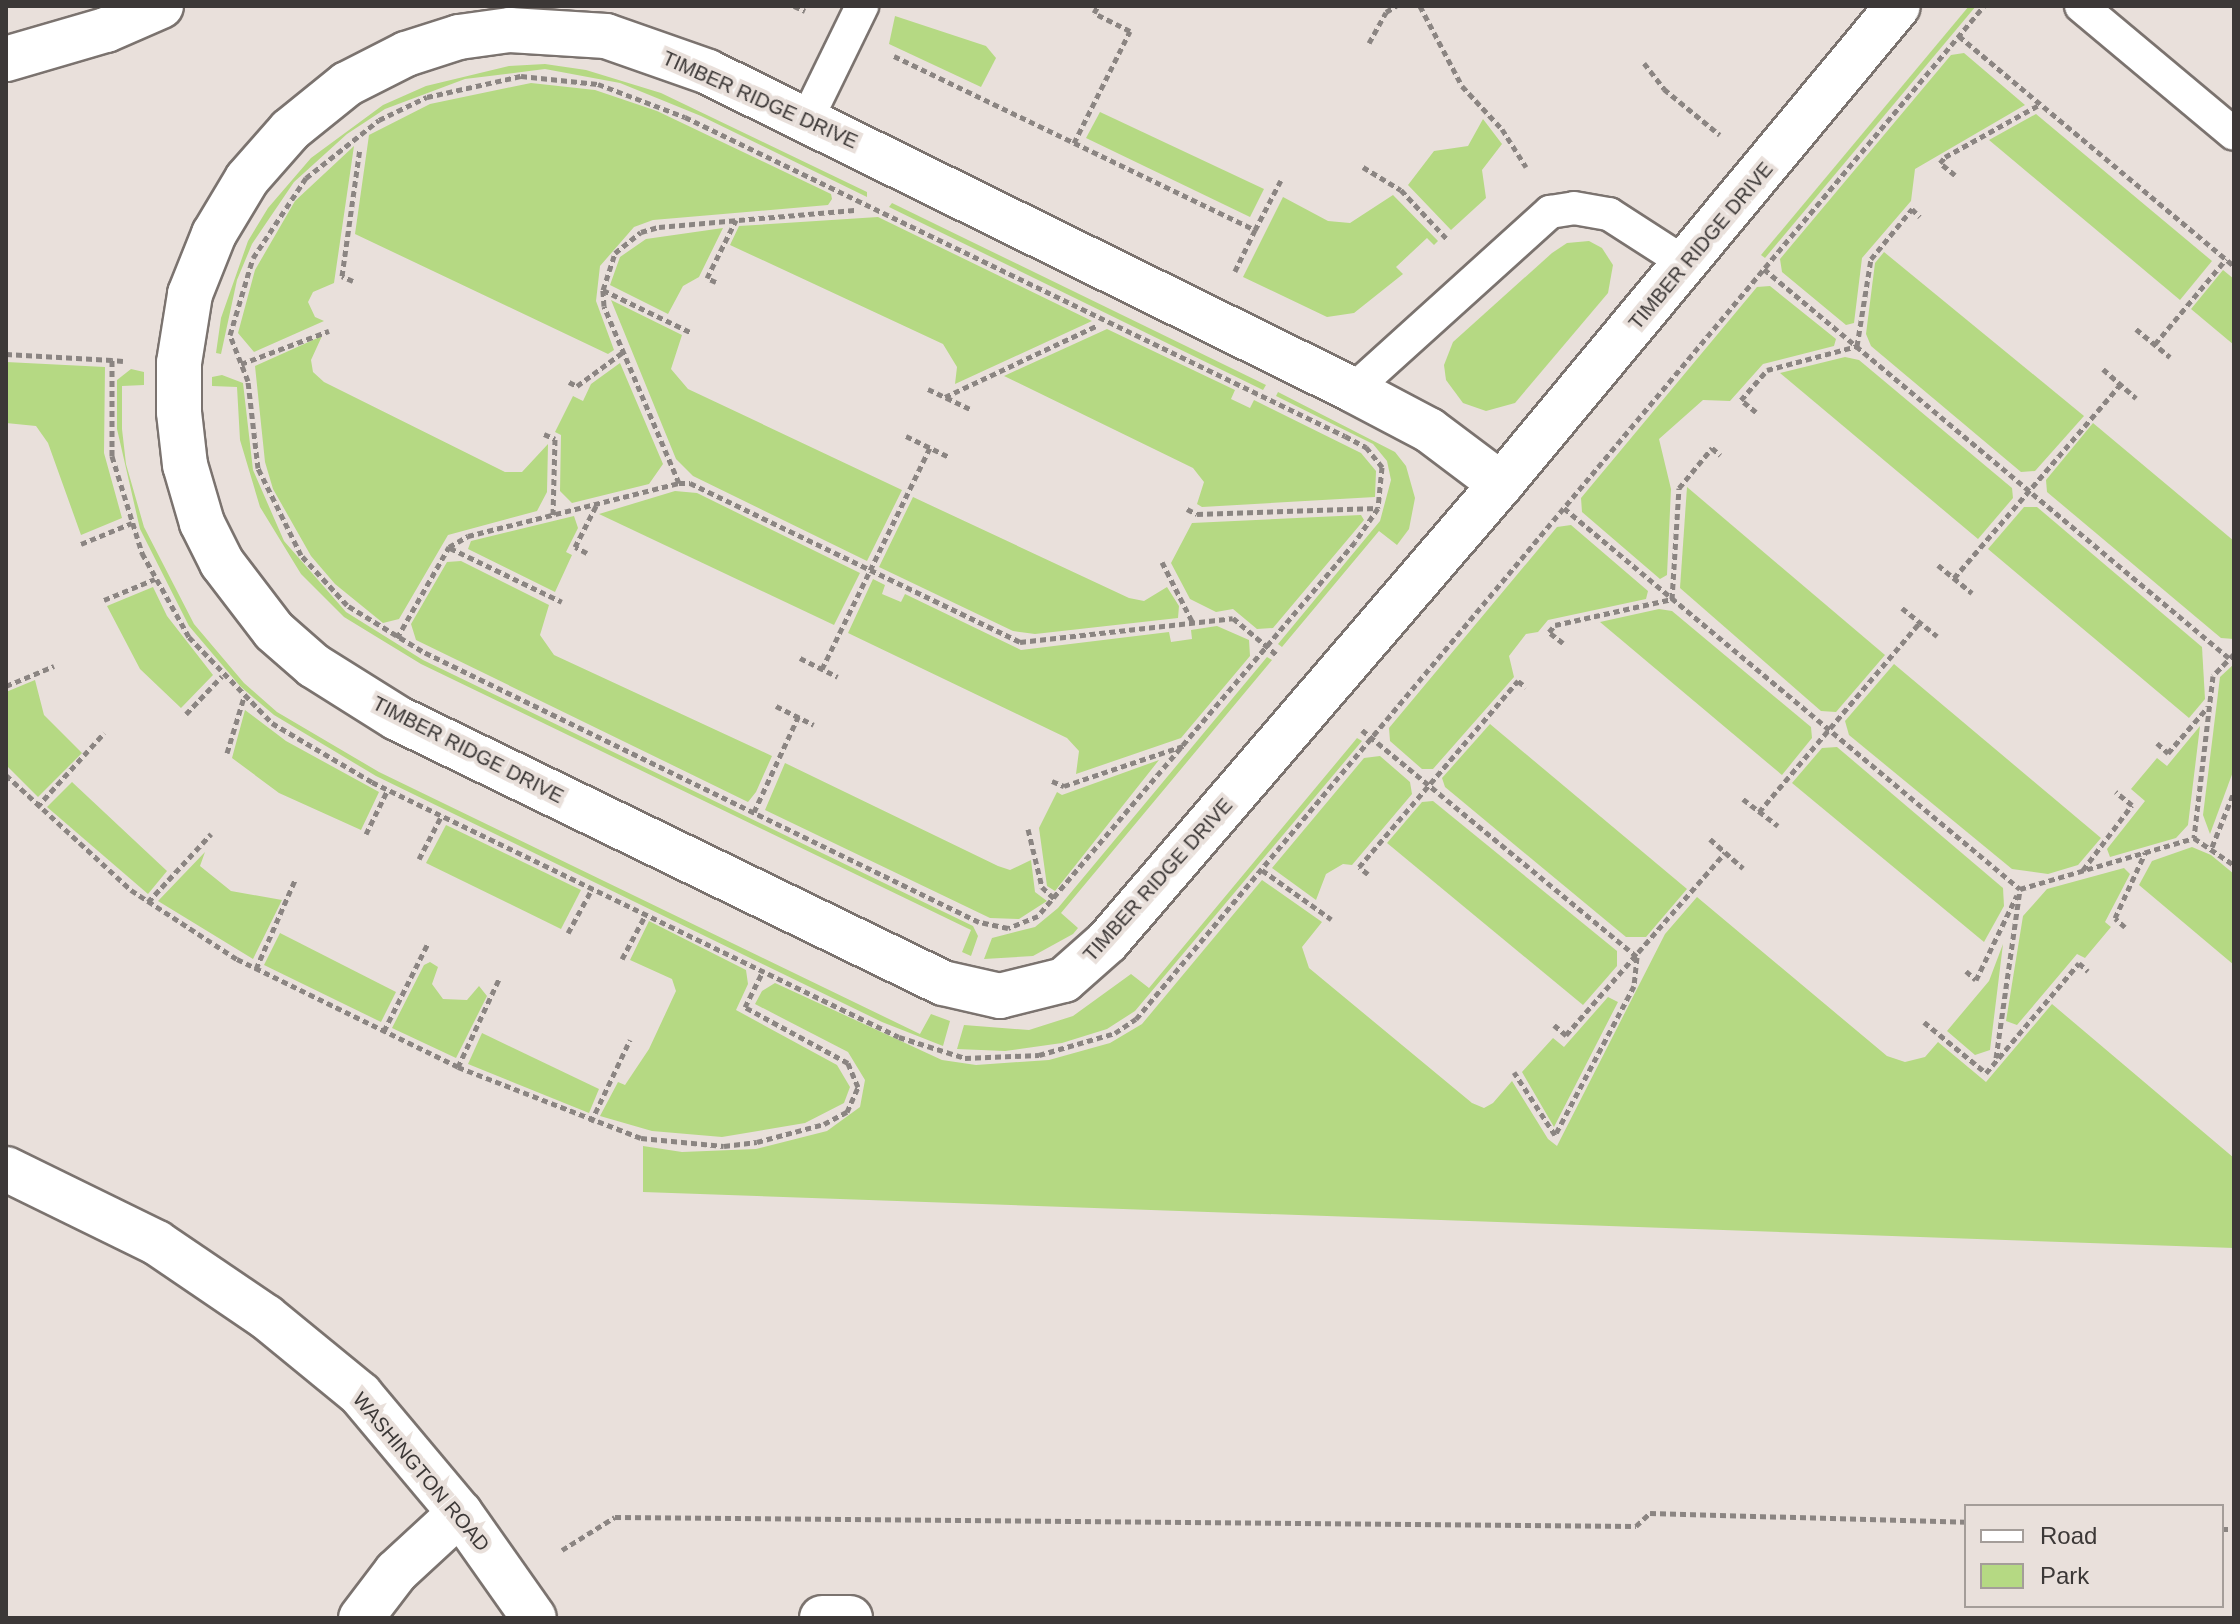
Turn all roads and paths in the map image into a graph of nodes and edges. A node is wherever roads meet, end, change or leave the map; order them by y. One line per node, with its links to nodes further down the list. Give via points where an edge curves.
1 (161, 6): 12 (street, via 106,30)
2 (862, 6): 17 (lane)
3 (1098, 6): 22 (path, via 1094,13 1130,31)
4 (1396, 6): 10 (path, via 1386,12)
5 (1420, 6): 25 (path, via 1462,86 1502,129)
6 (1898, 6): 38 (street, TIMBER RIDGE DRIVE)
7 (1984, 6): 9 (path)
8 (2081, 6): 20 (lane)
9 (1959, 36): 16 (path); 40 (path)
10 (1369, 43)
11 (886, 52): 14 (path)
12 (6, 59)
13 (1644, 63): 21 (path, via 1664,89)
14 (939, 78): 15 (path); 22 (path)
15 (935, 88)
16 (2040, 104): 26 (path, via 1945,157 1940,163); 36 (path)
17 (807, 119): 62 (street, TIMBER RIDGE DRIVE); 73 (street, TIMBER RIDGE DRIVE, via 708,72 606,36 510,30 459,37 406,54 347,84 290,130 247,179 214,234 190,294 179,363 185,465 202,523 222,563 274,631 314,666 397,718 943,983 1000,996 1064,980 1107,942)
18 (1730, 130): 21 (path)
19 (362, 132): 29 (path, via 427,97 476,83 561,77 642,98); 42 (path, via 342,276); 56 (path, via 306,178 253,258 230,335)
20 (2234, 134)
21 (1724, 138): 23 (path)
22 (1074, 143): 32 (path)
23 (1716, 148)
24 (1363, 167): 34 (path, via 1401,190)
25 (1531, 174)
26 (1955, 175)
27 (1281, 180): 32 (path)
28 (882, 197): 29 (path)
29 (876, 208): 31 (path); 45 (path)
30 (1920, 217): 50 (path, via 1912,209 1871,259)
31 (736, 220): 43 (path, via 707,278); 44 (path, via 641,232 615,253)
32 (1255, 230): 41 (path)
33 (1461, 233): 34 (path)
34 (1450, 243): 35 (path)
35 (1439, 252)
36 (2226, 259): 39 (path); 49 (path)
37 (1754, 261): 40 (path)
38 (1688, 265): 62 (lane, via 1609,214 1574,208 1550,212); 73 (street, TIMBER RIDGE DRIVE)
39 (2234, 266)
40 (1764, 270): 50 (path); 77 (path)
41 (1231, 278)
42 (353, 281)
43 (716, 282)
44 (603, 290): 48 (path); 51 (path)
45 (1108, 321): 63 (path); 76 (path, via 1366,447 1384,479)
46 (2136, 329): 49 (path)
47 (329, 331): 56 (path)
48 (692, 333)
49 (2155, 344): 53 (path)
50 (1857, 346): 66 (path, via 1767,370 1741,400); 74 (path)
51 (622, 353): 59 (path, via 577,386); 72 (path)
52 (6, 354): 54 (path)
53 (2170, 357)
54 (112, 360): 55 (path); 80 (path, via 112,456)
55 (136, 361)
56 (241, 364): 57 (path); 97 (path, via 248,381 258,468 285,529 301,555 347,605)
57 (227, 365)
58 (2103, 369): 60 (path)
59 (569, 382)
60 (2121, 384): 64 (path); 74 (path)
61 (928, 389): 63 (path)
62 (1353, 390): 73 (street, TIMBER RIDGE DRIVE, via 1429,430)
63 (945, 397): 65 (path)
64 (2136, 398)
65 (972, 410)
66 (1756, 412)
67 (544, 434): 79 (path, via 555,439)
68 (906, 436): 69 (path)
69 (930, 448): 71 (path); 86 (path)
70 (1720, 455): 90 (path, via 1712,448 1679,488)
71 (949, 457)
72 (679, 483): 75 (path); 86 (path, via 690,483)
73 (1501, 484)
74 (2029, 490): 87 (path); 101 (path)
75 (597, 503): 79 (path); 83 (path, via 575,547)
76 (1378, 508): 78 (path, via 1197,514); 99 (path)
77 (1564, 508): 90 (path); 118 (path)
78 (1187, 509)
79 (553, 515): 82 (path, via 468,536)
80 (132, 523): 81 (path); 88 (path)
81 (81, 544)
82 (449, 547): 92 (path); 97 (path)
83 (587, 553)
84 (1162, 562): 95 (path)
85 (1938, 565): 87 (path)
86 (870, 570): 95 (path, via 1020,642); 104 (path)
87 (1954, 578): 89 (path)
88 (155, 579): 91 (path); 105 (path, via 189,637)
89 (1972, 593)
90 (1672, 599): 98 (path, via 1555,625 1549,632); 116 (path)
91 (104, 600)
92 (562, 602)
93 (1902, 608): 94 (path)
94 (1920, 622): 96 (path); 116 (path)
95 (1193, 623): 99 (path, via 1233,618)
96 (1937, 636)
97 (397, 638): 130 (path)
98 (1563, 643)
99 (1267, 647): 100 (path); 120 (path)
100 (1277, 655)
101 (2232, 656): 111 (path, via 2213,676)
102 (800, 658): 104 (path)
103 (54, 666): 107 (path)
104 (822, 669): 106 (path)
105 (222, 676): 109 (path); 112 (path)
106 (838, 677)
107 (6, 686)
108 (1526, 687): 124 (path, via 1518,681)
109 (244, 697): 121 (path); 125 (path, via 324,756)
110 (776, 706): 113 (path)
111 (2208, 707): 119 (path, via 2168,753); 137 (path)
112 (186, 714)
113 (798, 717): 114 (path); 130 (path)
114 (814, 725)
115 (1362, 729): 118 (path)
116 (1829, 730): 131 (path); 150 (path)
117 (104, 733): 129 (path)
118 (1372, 738): 124 (path); 145 (path)
119 (2157, 743)
120 (1185, 745): 123 (path, via 1064,786); 151 (path)
121 (227, 753)
122 (6, 775): 129 (path)
123 (1052, 781)
124 (1428, 784): 147 (path, via 1359,867); 158 (path)
125 (388, 789): 132 (path); 136 (path)
126 (2116, 792): 146 (path, via 2132,805)
127 (2234, 792): 139 (path)
128 (1743, 799): 131 (path)
129 (37, 807): 152 (path)
130 (754, 812): 151 (path, via 989,926 1024,924)
131 (1759, 812): 133 (path)
132 (442, 815): 142 (path); 149 (path)
133 (1778, 826)
134 (1028, 829): 151 (path, via 1042,887)
135 (211, 834): 152 (path)
136 (366, 834)
137 (2194, 838): 139 (path); 141 (path)
138 (1710, 839): 140 (path)
139 (2212, 847): 143 (path)
140 (1725, 853): 144 (path); 158 (path)
141 (2145, 853): 146 (path); 155 (path, via 2115,918)
142 (419, 859)
143 (2234, 865)
144 (1743, 868)
145 (1262, 870): 154 (path); 161 (path, via 1136,1019 1095,1041 1039,1055 965,1058 935,1052)
146 (2083, 871): 150 (path)
147 (1368, 874)
148 (296, 878): 160 (path)
149 (592, 889): 153 (path); 156 (path)
150 (2020, 889): 162 (path, via 1976,980); 169 (path)
151 (1056, 900)
152 (148, 902): 160 (path)
153 (646, 914): 159 (path); 161 (path)
154 (1331, 919)
155 (2125, 927)
156 (568, 933)
157 (428, 943): 167 (path)
158 (1637, 957): 166 (path, via 1566,1035); 171 (path, via 1634,986 1555,1135)
159 (622, 959)
160 (256, 969): 167 (path)
161 (763, 971): 172 (path, via 745,1007 848,1063 858,1087 847,1112 795,1133 724,1146 641,1138)
162 (1966, 971)
163 (2088, 971): 169 (path, via 2079,963)
164 (500, 977): 170 (path)
165 (1924, 1022): 169 (path, via 1986,1073)
166 (1554, 1025)
167 (384, 1031): 170 (path)
168 (630, 1040): 172 (path)
169 (1996, 1061)
170 (458, 1067): 172 (path)
171 (1514, 1072)
172 (591, 1122)
173 (6, 1169): 174 (street, WASHINGTON ROAD, via 157,1243 266,1317 360,1394)
174 (460, 1513): 177 (street, via 396,1572); 178 (street, WASHINGTON ROAD)
175 (1964, 1522): 176 (path, via 1650,1513 1636,1526 615,1517)
176 (562, 1550)
177 (361, 1618)
178 (534, 1618)
179 (822, 1618): 180 (street)
180 (850, 1618)

